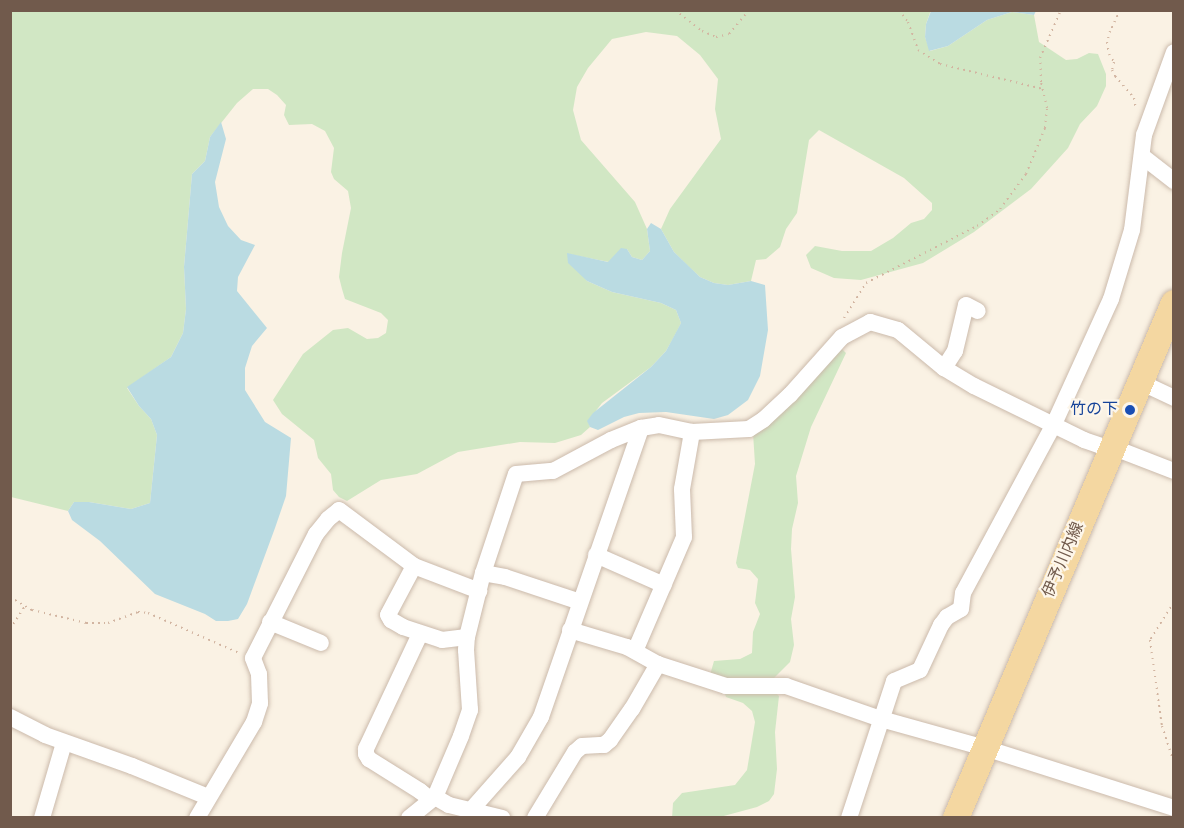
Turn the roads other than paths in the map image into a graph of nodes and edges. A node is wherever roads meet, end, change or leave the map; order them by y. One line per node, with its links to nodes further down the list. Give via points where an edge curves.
1 (1173, 52): 2 (street, via 1144,135)
2 (1142, 156): 3 (street); 9 (street, via 1132,230 1111,299)
3 (1173, 181)
4 (978, 311): 6 (street, via 966,305 955,351)
5 (1170, 320): 7 (main road, 伊予川内線)
6 (944, 368): 9 (street); 11 (street, via 909,337 870,322 842,336 763,420 748,429)
7 (1140, 382): 8 (street); 12 (main road, 伊予川内線)
8 (1173, 398)
9 (1054, 424): 12 (street, via 1084,440); 27 (street, via 963,593 962,609 941,625 920,670 894,681)
10 (641, 428): 11 (street, via 658,425); 14 (street); 16 (street, via 553,471 516,474)
11 (692, 432): 17 (street, via 682,489 684,537)
12 (1112, 447): 13 (street); 30 (main road, 伊予川内線)
13 (1173, 471)
14 (596, 555): 17 (street); 19 (street)
15 (414, 566): 18 (street); 20 (street, via 339,510 316,534); 22 (street, via 388,615 403,627)
16 (483, 573): 18 (street); 19 (street)
17 (664, 585): 25 (street)
18 (479, 591): 23 (street)
19 (580, 602): 21 (street)
20 (270, 622): 24 (street); 31 (street, via 253,658 259,674 258,713)
21 (570, 630): 25 (street); 34 (street, via 534,732)
22 (420, 633): 23 (street, via 442,640); 32 (street, via 366,754)
23 (467, 637): 32 (street, via 470,710)
24 (321, 643)
25 (635, 651): 26 (street)
26 (658, 664): 27 (street, via 726,687 786,686); 39 (street, via 610,740 604,745 588,744 575,752)
27 (881, 719): 30 (street); 40 (street)
28 (13, 723): 29 (street)
29 (64, 743): 31 (street); 35 (street)
30 (985, 748): 33 (street); 41 (main road, 伊予川内線)
31 (208, 797): 36 (street)
32 (433, 799): 34 (street); 37 (street)
33 (1173, 808)
34 (471, 814): 38 (street)
35 (42, 818)
36 (197, 818)
37 (409, 818)
38 (502, 818)
39 (535, 818)
40 (849, 818)
41 (956, 818)

